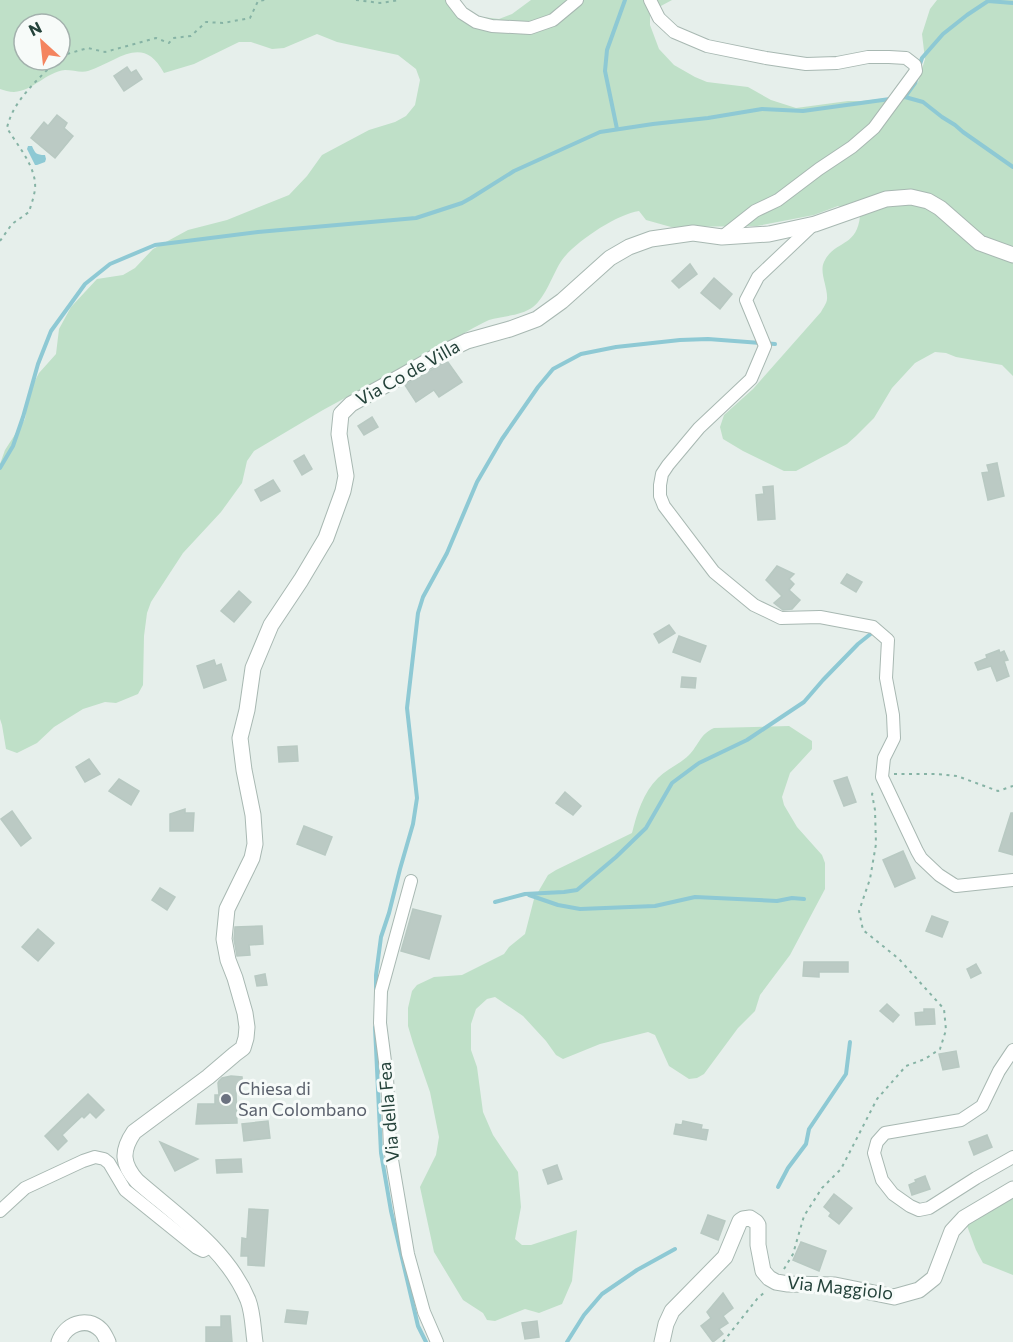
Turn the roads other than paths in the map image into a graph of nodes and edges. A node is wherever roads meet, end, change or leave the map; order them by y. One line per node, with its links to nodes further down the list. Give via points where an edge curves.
1 (452, 0): 2 (street, via 476,22 530,28 553,20)
2 (577, 0)
3 (650, 0): 5 (street, via 659,18 674,32 708,46 806,64 890,57 906,58 915,65 916,71 874,128)
4 (815, 224): 5 (street, Via Co de Villa, via 769,234); 6 (street, Via Co de Villa, via 886,199 911,197 940,208 980,243); 7 (street, via 759,277 746,300 765,346 751,379 699,428 668,465 662,474 660,496 714,572 754,605 781,618 820,616 873,627 888,640 886,678 894,738 885,758 916,851 956,886)
5 (722, 237): 13 (street, Via Co de Villa, via 693,233 651,239 629,248 610,258 537,319 458,345 351,404 341,414 339,434 346,476 343,491 326,538 270,625 253,668 240,738 255,844 227,909 224,939 248,1027 246,1038 243,1048 134,1132 124,1152 125,1163 137,1181)
6 (1013, 255)
7 (1013, 880)
8 (411, 881): 17 (street, Via della Fea, via 381,991 380,1023 390,1148 408,1254)
9 (1013, 1050): 10 (street, via 982,1106 961,1120 885,1133 874,1153 882,1180 893,1194 919,1210 929,1208)
10 (1013, 1157)
11 (1013, 1189): 18 (street, Via Maggiolo, via 964,1218 952,1231 934,1278 919,1290 894,1296 835,1285 776,1282 763,1271 758,1225 750,1218 743,1219 725,1257 672,1311)
12 (0, 1211): 13 (street, via 25,1188 96,1157 109,1163 125,1190 197,1248 203,1251)
13 (212, 1246): 16 (street, via 237,1278 249,1303)
14 (59, 1342): 15 (street, via 66,1329 80,1323 96,1326)
15 (108, 1342)
16 (255, 1342)
17 (437, 1342)
18 (662, 1342)

